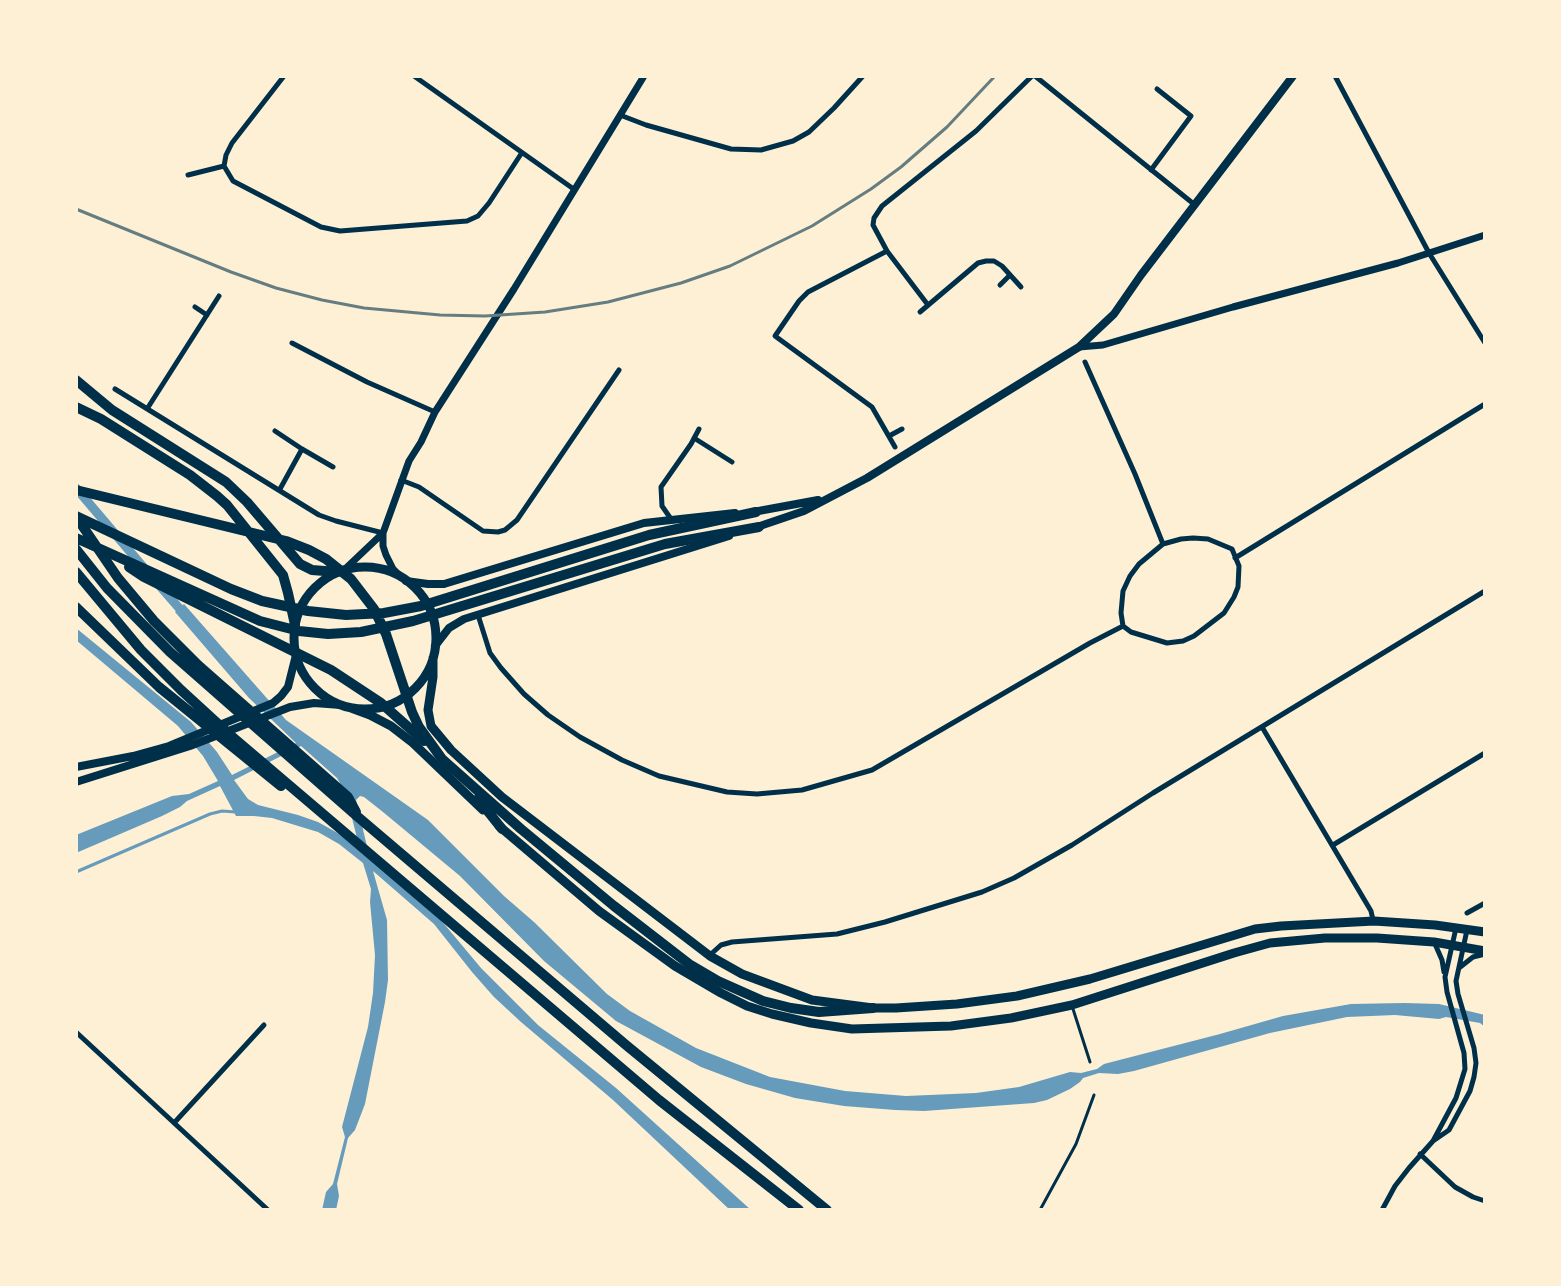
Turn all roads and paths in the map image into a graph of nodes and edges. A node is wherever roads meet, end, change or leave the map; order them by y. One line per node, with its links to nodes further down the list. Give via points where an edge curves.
1 (284, 76): 11 (street, via 232,143)
2 (414, 76): 10 (street)
3 (644, 76): 9 (street)
4 (863, 76): 9 (street, via 809,132 761,150 731,149)
5 (1034, 76): 12 (street); 17 (street, via 976,131 882,206 873,225)
6 (1293, 76): 15 (main road)
7 (1335, 76): 18 (street)
8 (1157, 89): 12 (street, via 1191,116)
9 (620, 115): 14 (street)
10 (521, 154): 11 (street, via 489,203 467,221 340,231 321,227 233,181); 14 (street)
11 (224, 166): 13 (street)
12 (1151, 170): 15 (street)
13 (188, 175)
14 (575, 190): 38 (street)
15 (1195, 205): 29 (main road, via 1114,314)
16 (1485, 235): 18 (street)
17 (887, 251): 23 (street); 43 (street, via 808,292 775,336 866,401)
18 (1429, 253): 28 (street); 29 (street, via 1103,345)
19 (1010, 275): 20 (street); 21 (street); 23 (street, via 994,261 978,263)
20 (1000, 285)
21 (1021, 287)
22 (219, 296): 26 (street)
23 (928, 305): 25 (street)
24 (195, 307): 26 (street)
25 (920, 312)
26 (207, 315): 37 (street)
27 (292, 343): 38 (street)
28 (1485, 343)
29 (1079, 347): 52 (main road)
30 (1085, 362): 59 (street)
31 (619, 370): 49 (street, via 505,530 483,531)
32 (76, 372): 39 (highway)
33 (76, 380): 39 (highway)
34 (115, 389): 37 (street)
35 (1485, 404): 62 (street)
36 (76, 407): 69 (highway, via 190,475 227,505 283,575)
37 (147, 409): 50 (street)
38 (435, 412): 49 (street)
39 (135, 423): 63 (highway, via 237,492 300,564)
40 (699, 429): 44 (street)
41 (902, 429): 43 (street)
42 (275, 431): 46 (street)
43 (889, 436): 45 (street)
44 (694, 438): 47 (street); 55 (street, via 661,487 662,506)
45 (895, 447)
46 (302, 449): 48 (street); 50 (street)
47 (732, 462)
48 (333, 467)
49 (401, 480): 57 (street)
50 (280, 489): 57 (street, via 325,518)
51 (76, 490): 97 (highway, via 286,541 337,567 379,618 419,727 442,759 639,926 689,964 763,1001 819,1012)
52 (831, 496): 53 (main road); 56 (main road)
53 (756, 512): 54 (highway, via 649,535 410,608 368,614 277,605); 55 (main road)
54 (78, 517): 82 (highway, via 154,621 348,797)
55 (671, 519): 65 (main road, via 444,584)
56 (759, 527): 61 (highway, via 665,544 413,621 348,634 274,626); 68 (main road)
57 (383, 533): 63 (street); 65 (street, via 386,555)
58 (76, 538): 61 (highway)
59 (1163, 544): 62 (street, via 1208,539 1232,549); 70 (street, via 1126,583)
60 (76, 549): 82 (highway, via 170,652)
61 (115, 556): 83 (highway, via 144,577 331,670 371,696 465,782)
62 (1235, 558): 70 (street, via 1239,577 1234,597 1224,613 1194,636 1167,643)
63 (341, 571): 65 (highway, via 378,568); 69 (highway, via 309,593)
64 (76, 572): 81 (highway, via 181,690)
65 (404, 579): 71 (highway, via 428,606)
66 (1485, 591): 76 (street)
67 (76, 607): 81 (highway, via 159,687 267,776)
68 (478, 615): 70 (street, via 490,653 501,668 548,715 580,737 659,776 757,794 802,790 872,770); 71 (main road, via 456,622)
69 (295, 625): 72 (highway)
70 (1123, 626)
71 (435, 646): 73 (highway)
72 (296, 655): 74 (highway, via 312,686); 75 (main road, via 288,687)
73 (433, 658): 74 (highway, via 421,681 401,699 377,708); 93 (highway, via 428,710 435,731 451,750 502,797)
74 (346, 706): 75 (main road, via 314,703); 83 (highway, via 382,720 413,743)
75 (257, 715): 77 (main road)
76 (1262, 727): 84 (street); 93 (street, via 1072,845 982,892 837,934 732,942)
77 (188, 742): 79 (main road); 80 (main road)
78 (1485, 753): 84 (street)
79 (76, 767)
80 (76, 782)
81 (323, 813): 107 (highway, via 659,1100)
82 (358, 817): 108 (highway)
83 (502, 829): 96 (highway, via 599,911 675,966 772,1014 852,1029 904,1028 1011,1018)
84 (1333, 845): 87 (street)
85 (1485, 903): 86 (street)
86 (1467, 913)
87 (1374, 921): 88 (highway); 97 (highway, via 1255,929 1017,996)
88 (1461, 928): 89 (highway); 91 (street); 91 (street)
89 (1485, 932)
90 (1434, 942): 91 (highway); 95 (street); 96 (highway, via 1325,938 1270,943)
91 (1457, 946): 92 (highway); 94 (street); 95 (street)
92 (1485, 952): 94 (street)
93 (710, 956): 97 (highway, via 812,1000)
94 (1459, 968): 103 (street, via 1458,994 1476,1063 1470,1091 1449,1130)
95 (1445, 977): 103 (street, via 1465,1069)
96 (1072, 1005): 100 (lane)
97 (873, 1008)
98 (264, 1025): 102 (street)
99 (76, 1032): 102 (street)
100 (1090, 1062)
101 (1094, 1095): 109 (lane, via 1076,1144)
102 (174, 1123): 106 (street)
103 (1433, 1141): 104 (street)
104 (1420, 1154): 105 (street, via 1455,1187); 110 (street)
105 (1485, 1201)
106 (268, 1210)
107 (799, 1210)
108 (827, 1210)
109 (1040, 1210)
110 (1382, 1210)

